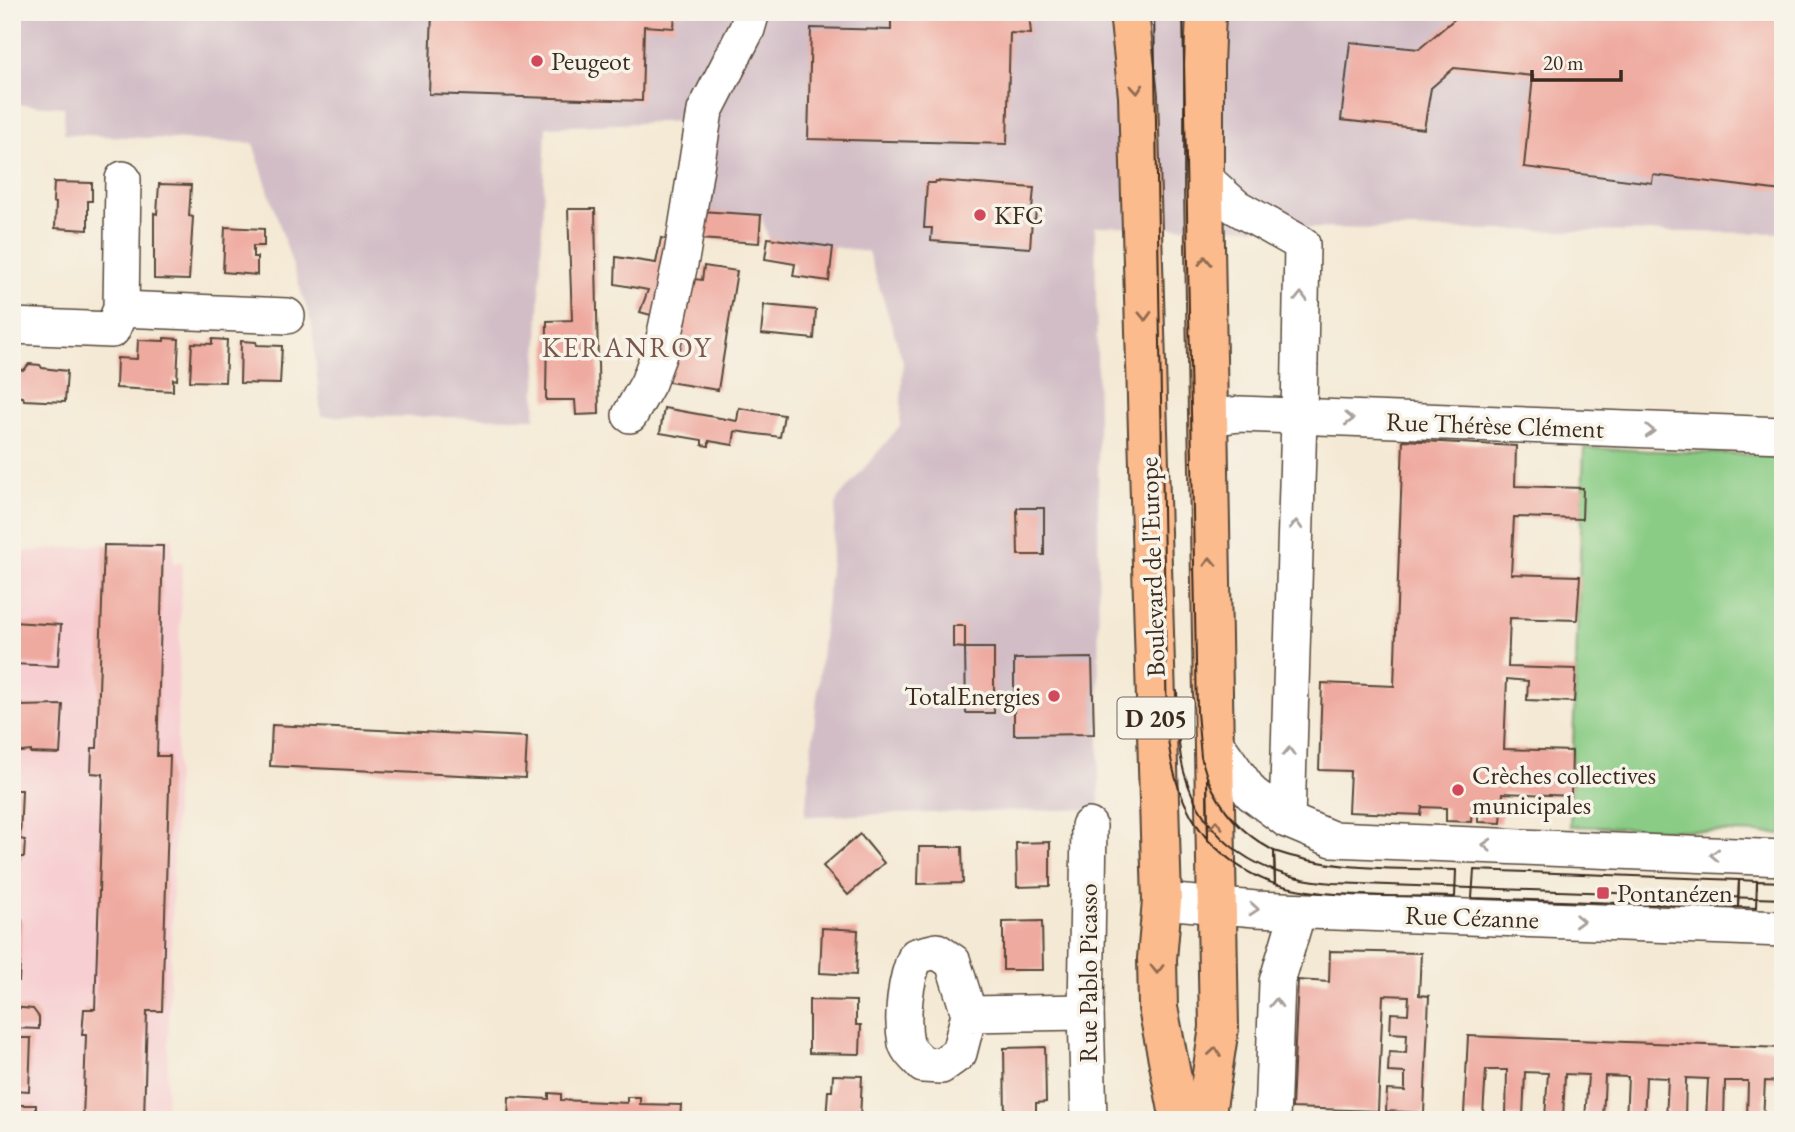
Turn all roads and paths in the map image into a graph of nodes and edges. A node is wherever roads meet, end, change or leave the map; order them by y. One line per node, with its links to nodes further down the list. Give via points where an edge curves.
1 (752, 12): 9 (street, via 705,111 663,343)
2 (1129, 12): 17 (main road, Boulevard de l'Europe / D 205, one-way to 17, via 1139,96)
3 (1206, 12): 4 (main road)
4 (1204, 178): 10 (main road, one-way to 4); 11 (street, one-way to 4, via 1302,244 1236,207)
5 (123, 179): 8 (street)
6 (286, 316): 8 (street)
7 (12, 326): 8 (street)
8 (114, 332)
9 (630, 415)
10 (1208, 418): 11 (street, Rue Thérèse Clément, via 1240,414); 13 (main road, one-way to 10)
11 (1299, 418): 12 (street, Rue Thérèse Clément, one-way to 12); 14 (street, one-way to 11)
12 (1783, 435)
13 (1216, 742): 14 (street, via 1251,793); 18 (main road, one-way to 13)
14 (1287, 820): 16 (street, one-way to 14, via 1332,839)
15 (1089, 827): 21 (street, Rue Pablo Picasso)
16 (1783, 858)
17 (1162, 901): 18 (street, Rue Cézanne); 24 (main road, Boulevard de l'Europe, one-way to 24, via 1158,1008)
18 (1216, 905): 19 (street, Rue Cézanne, one-way to 19); 25 (main road, one-way to 18, via 1219,1028)
19 (1298, 911): 20 (street, Rue Cézanne, one-way to 20); 26 (street, one-way to 19, via 1277,982)
20 (1783, 929)
21 (1086, 1012): 22 (street); 23 (street, Rue Pablo Picasso)
22 (969, 1014)
23 (1089, 1120)
24 (1180, 1120)
25 (1205, 1120)
26 (1272, 1120)

